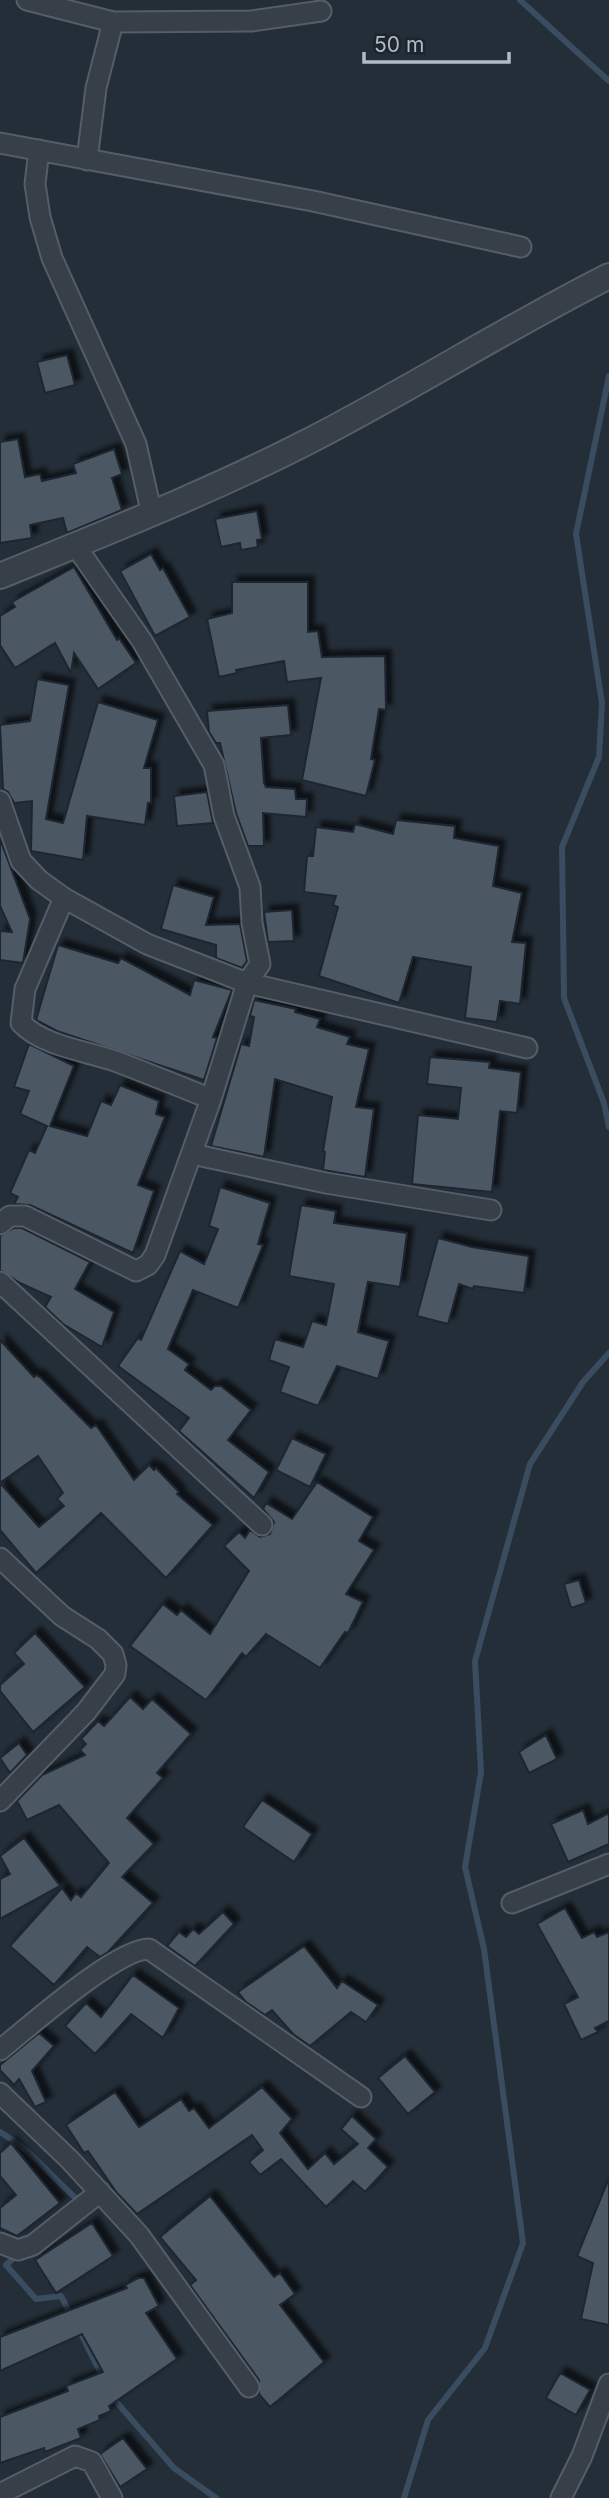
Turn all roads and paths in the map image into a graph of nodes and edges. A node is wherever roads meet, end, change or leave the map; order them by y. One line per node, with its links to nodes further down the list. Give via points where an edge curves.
1 (27, 0): 3 (street)
2 (321, 11): 3 (street, via 252,21)
3 (113, 22): 6 (street, via 96,88)
4 (0, 143): 5 (street)
5 (39, 150): 6 (street); 9 (street, via 34,184 52,258 136,444)
6 (87, 160): 7 (street, via 313,201)
7 (521, 247)
8 (609, 276): 9 (street, via 312,440)
9 (152, 515): 10 (street)
10 (75, 545): 11 (street); 14 (street, via 142,641 214,765 224,816 250,887 260,964)
11 (0, 576)
12 (0, 801): 13 (street, via 21,861)
13 (64, 898): 14 (street, via 147,944); 16 (street, via 25,989 21,1023 46,1039)
14 (247, 983): 15 (street); 16 (street)
15 (527, 1048)
16 (211, 1099): 17 (street)
17 (192, 1154): 18 (street, via 326,1183); 19 (street, via 155,1255 142,1269 136,1271 25,1216 10,1216)
18 (491, 1210)
19 (0, 1224)
20 (0, 1282): 21 (street)
21 (262, 1525)
22 (0, 1558): 23 (street, via 62,1616 98,1639 117,1665 116,1674 86,1712)
23 (0, 1801)
24 (609, 1864): 25 (street)
25 (512, 1903)
26 (0, 2050): 28 (street, via 132,1951 149,1949)
27 (0, 2092): 29 (street)
28 (361, 2098)
29 (100, 2192): 30 (street, via 33,2245 18,2250); 32 (street, via 139,2235)
30 (0, 2243)
31 (609, 2384): 35 (street)
32 (249, 2386)
33 (0, 2494): 34 (street, via 75,2456 92,2462)
34 (112, 2498)
35 (561, 2498)

